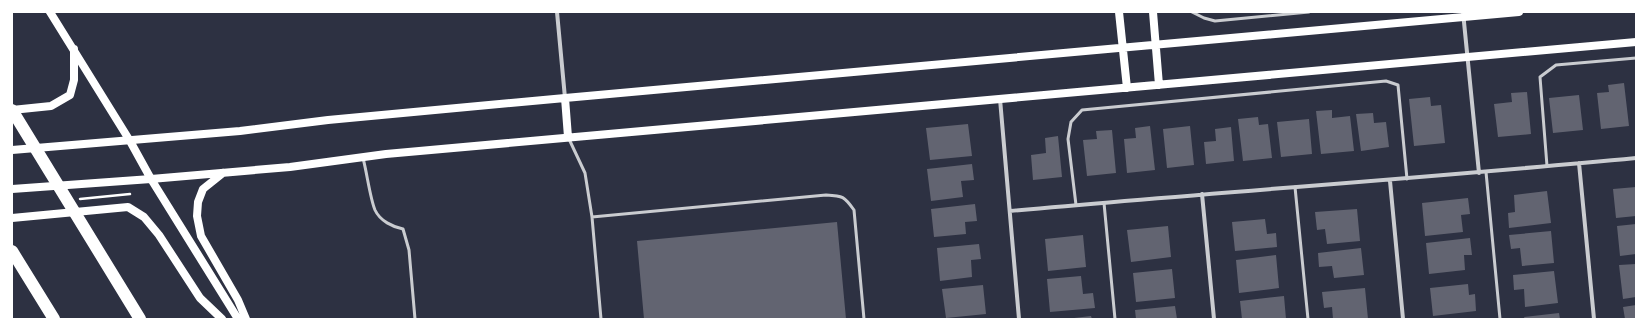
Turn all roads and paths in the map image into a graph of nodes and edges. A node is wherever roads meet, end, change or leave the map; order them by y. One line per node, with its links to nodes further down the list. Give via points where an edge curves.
1 (50, 12): 12 (main road)
2 (558, 12): 17 (street)
3 (1119, 12): 11 (main road)
4 (1153, 12): 10 (main road)
5 (1192, 12): 6 (lane, via 1215,21)
6 (1309, 12)
7 (1519, 12): 8 (main road)
8 (1463, 14): 10 (main road); 13 (street)
9 (1636, 42): 13 (main road)
10 (1156, 45): 11 (main road); 15 (main road)
11 (1123, 48): 16 (main road); 17 (main road)
12 (74, 49): 19 (main road, via 74,80 70,95 51,106); 21 (main road)
13 (1468, 57): 15 (main road); 29 (street)
14 (1636, 58): 26 (lane, via 1556,65 1540,77)
15 (1159, 85): 16 (main road)
16 (1127, 88): 18 (main road)
17 (565, 98): 20 (main road); 21 (main road)
18 (1000, 99): 20 (main road); 38 (street)
19 (12, 110): 43 (highway)
20 (568, 137): 23 (main road); 39 (lane, via 585,173)
21 (130, 141): 22 (main road); 30 (main road)
22 (12, 150)
23 (363, 157): 27 (main road); 47 (lane, via 375,211 382,219 403,229 409,250)
24 (1636, 158): 25 (street)
25 (1579, 164): 26 (street); 56 (street)
26 (1547, 166): 28 (street)
27 (223, 172): 30 (main road); 46 (main road, via 203,189 198,202 197,216 201,236 238,300)
28 (1486, 172): 29 (street); 55 (lane)
29 (1479, 173): 31 (street)
30 (151, 179): 34 (main road); 45 (main road)
31 (1406, 179): 32 (street); 37 (lane, via 1398,85 1386,81 1082,110 1072,122 1068,139)
32 (1390, 181): 33 (street); 54 (street)
33 (1295, 187): 35 (street); 53 (lane)
34 (12, 189)
35 (1202, 194): 36 (street); 52 (street)
36 (1104, 203): 37 (street); 51 (lane)
37 (1076, 205): 38 (street)
38 (1010, 211): 50 (street)
39 (592, 217): 48 (lane); 49 (lane, via 840,195 854,210)
40 (12, 218): 44 (main road, via 128,208 144,217 159,235 200,298)
41 (12, 251): 42 (highway)
42 (54, 319)
43 (140, 319)
44 (222, 319)
45 (238, 319)
46 (246, 319)
47 (414, 319)
48 (601, 319)
49 (864, 319)
50 (1019, 319)
51 (1115, 319)
52 (1214, 319)
53 (1308, 319)
54 (1403, 319)
55 (1500, 319)
56 (1594, 319)

